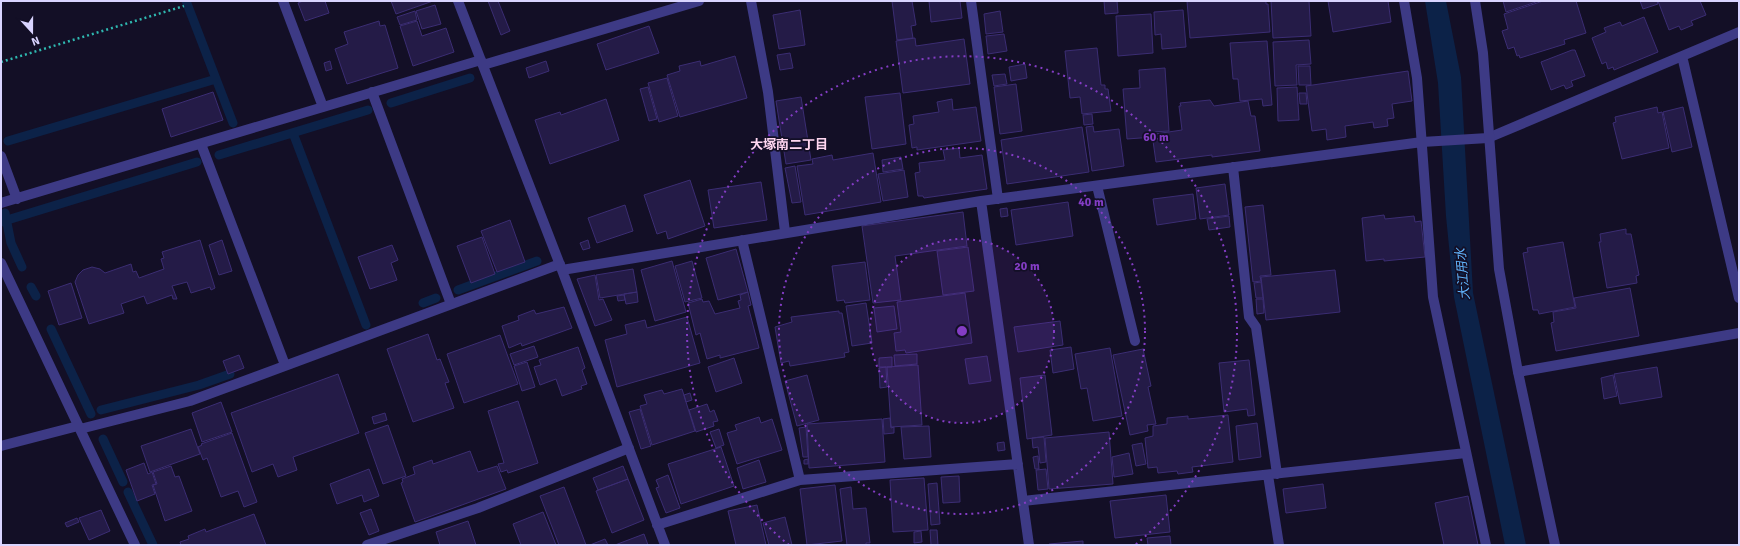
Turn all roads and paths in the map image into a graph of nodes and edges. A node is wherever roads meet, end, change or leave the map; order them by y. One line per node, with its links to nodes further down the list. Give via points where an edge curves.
1 (283, 1): 14 (street)
2 (458, 1): 12 (street)
3 (699, 1): 12 (street)
4 (750, 1): 25 (street, via 768,92)
5 (971, 1): 22 (street)
6 (1404, 1): 16 (street, via 1417,78)
7 (1475, 1): 15 (street, via 1482,53)
8 (184, 6): 11 (path)
9 (1739, 32): 10 (street)
10 (1682, 56): 15 (street); 29 (street)
11 (1, 62)
12 (482, 62): 13 (street); 28 (street)
13 (372, 92): 14 (street); 30 (street)
14 (323, 107): 17 (street)
15 (1488, 138): 16 (street); 34 (street, via 1499,269)
16 (1423, 142): 19 (street); 38 (street, via 1433,297)
17 (201, 144): 21 (street); 33 (street)
18 (1, 156): 21 (street)
19 (1233, 167): 20 (street); 40 (street, via 1249,317 1256,327)
20 (1097, 186): 22 (street); 32 (street)
21 (17, 199): 24 (street)
22 (998, 199): 23 (street)
23 (980, 201): 25 (street); 39 (street)
24 (1, 203)
25 (785, 232): 26 (street)
26 (742, 240): 28 (street); 41 (street)
27 (1, 263): 35 (street)
28 (561, 267): 30 (street); 37 (street)
29 (1739, 298)
30 (451, 304): 33 (street)
31 (1739, 333): 34 (street)
32 (1135, 342)
33 (285, 365): 35 (street, via 190,401)
34 (1518, 372): 50 (street)
35 (79, 427): 36 (street); 44 (street)
36 (1, 446)
37 (629, 448): 43 (street); 45 (street, via 478,508)
38 (1466, 453): 40 (street); 49 (street)
39 (1018, 464): 41 (street); 42 (street)
40 (1272, 474): 42 (street); 48 (street)
41 (800, 480): 43 (street)
42 (1023, 501): 47 (street)
43 (658, 525): 46 (street)
44 (135, 545)
45 (367, 545)
46 (665, 545)
47 (1029, 545)
48 (1279, 545)
49 (1486, 545)
50 (1555, 545)

